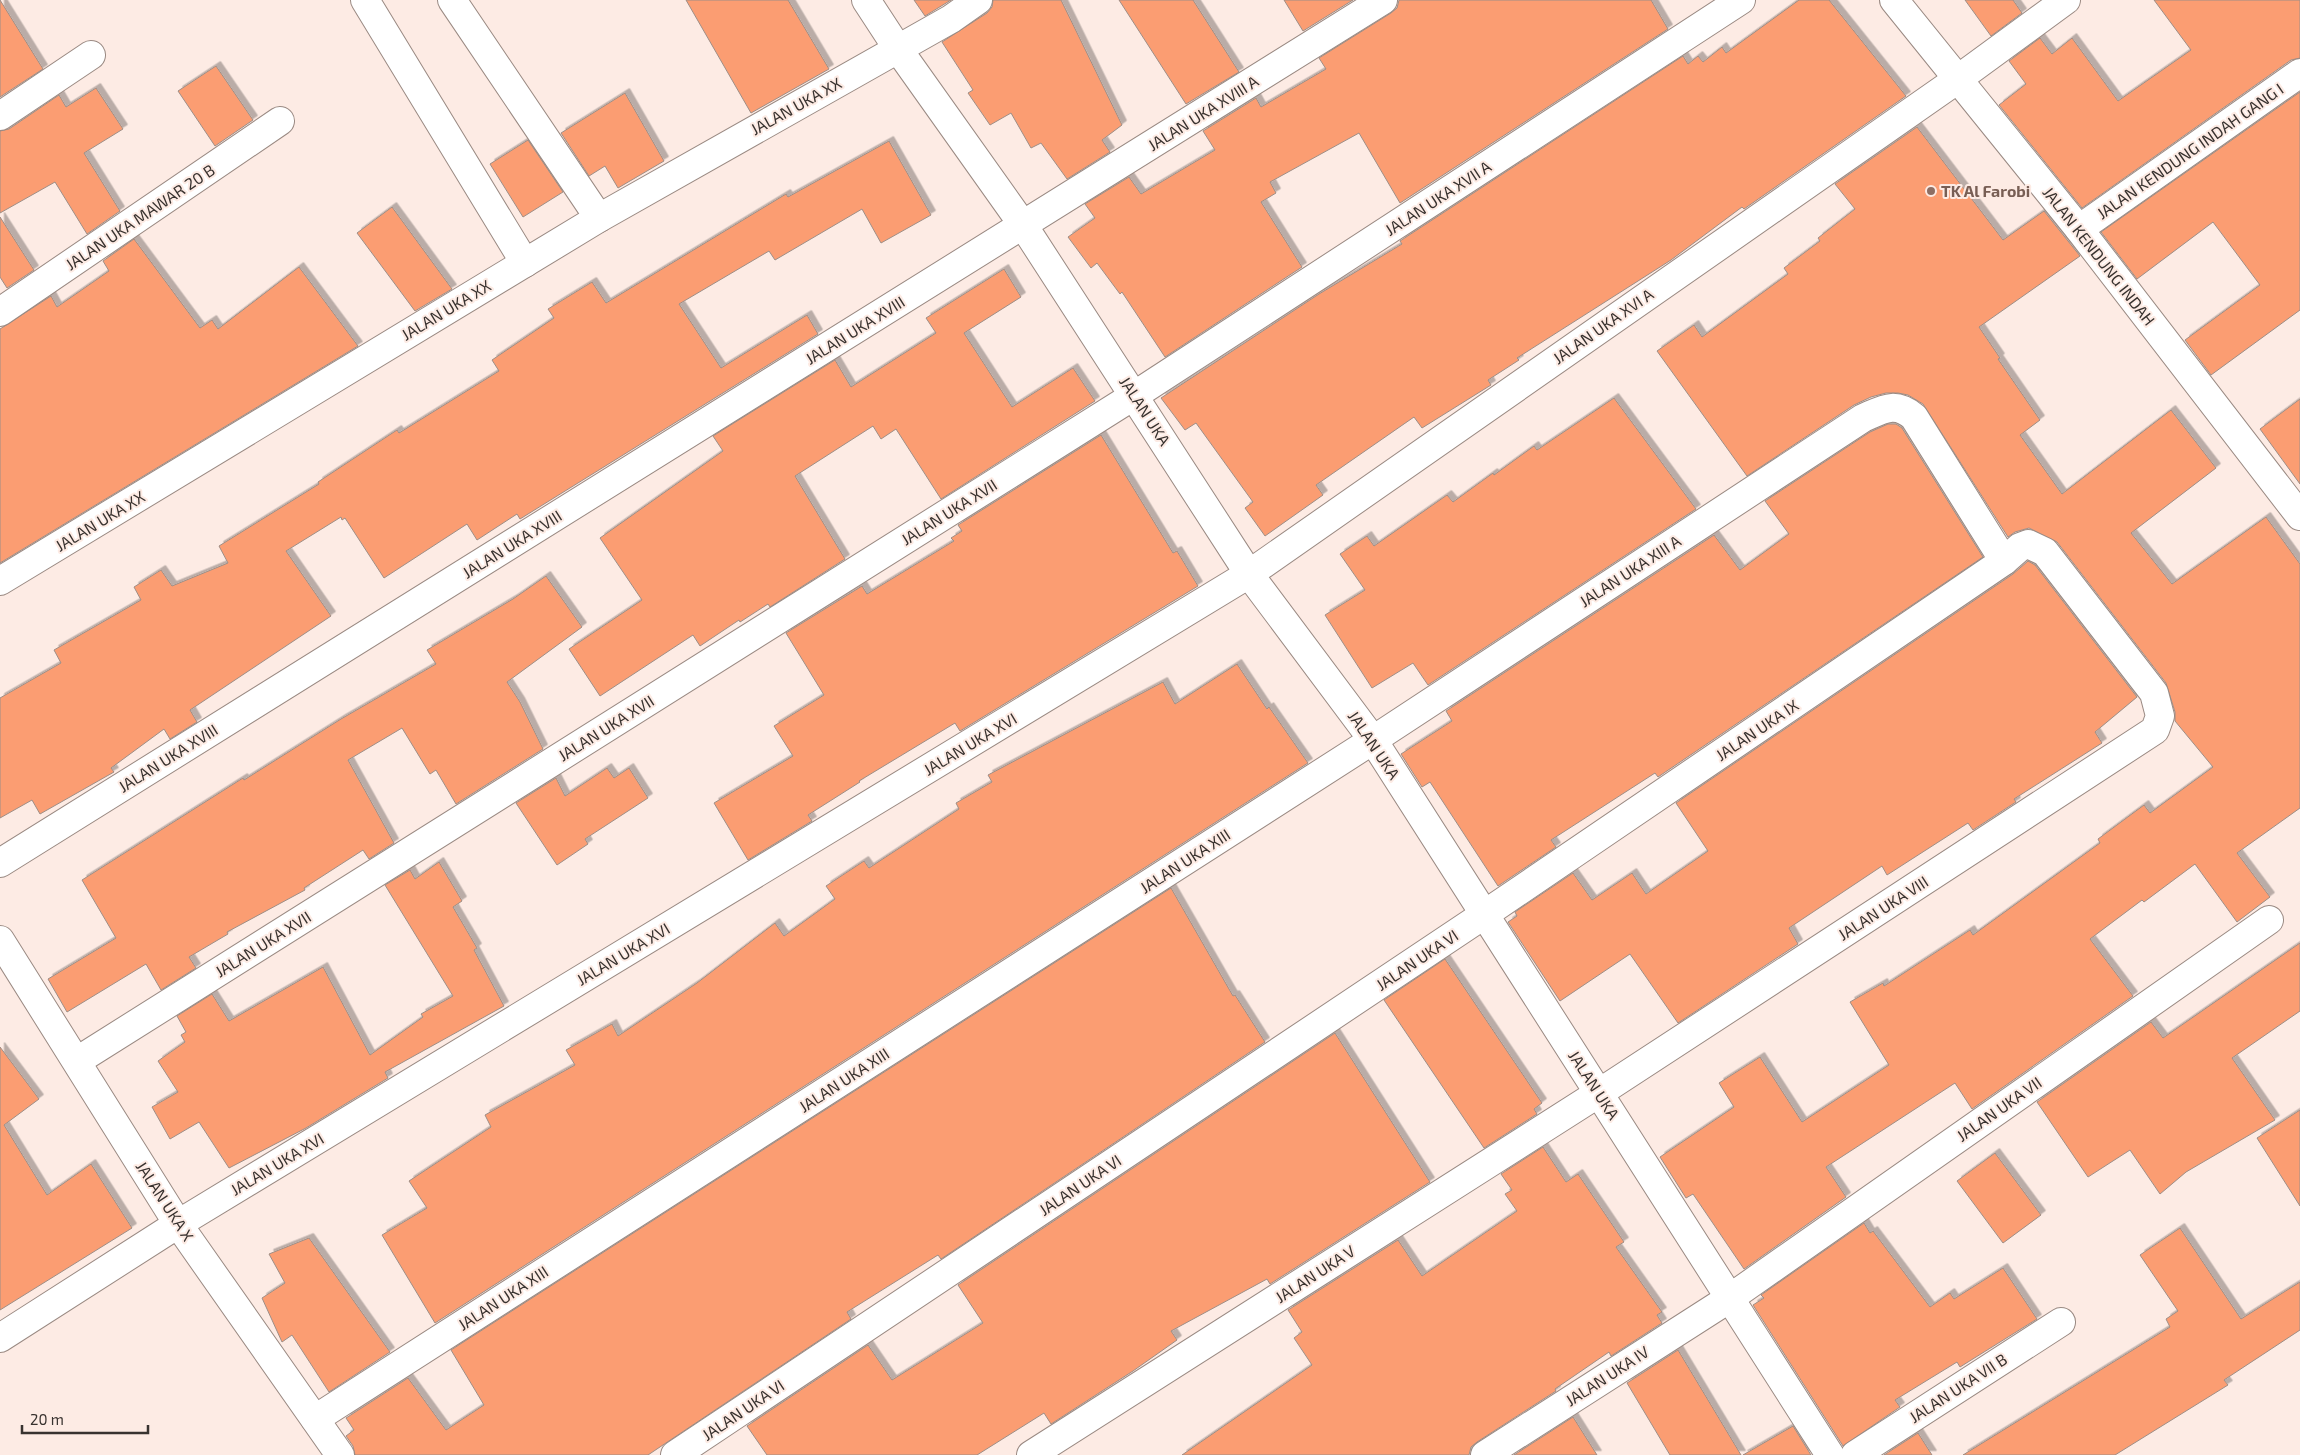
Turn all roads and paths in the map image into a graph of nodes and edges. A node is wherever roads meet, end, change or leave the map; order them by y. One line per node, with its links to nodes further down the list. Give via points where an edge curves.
1 (365, 0): 18 (street)
2 (452, 0): 15 (street)
3 (866, 0): 9 (street, JALAN UKA)
4 (978, 0): 9 (street, JALAN UKA XX)
5 (1383, 0): 16 (street, JALAN UKA XVIII A)
6 (1741, 0): 20 (street, JALAN UKA XVII A)
7 (1894, 0): 12 (street, JALAN KENDUNG INDAH)
8 (2066, 0): 12 (street, JALAN UKA XVI A)
9 (898, 49): 15 (street, JALAN UKA XX); 16 (street, JALAN UKA)
10 (91, 55): 13 (street)
11 (2300, 73): 17 (street, JALAN KENDUNG INDAH GANG I)
12 (1958, 79): 17 (street, JALAN KENDUNG INDAH); 23 (street, JALAN UKA XVI A)
13 (0, 116)
14 (280, 121): 19 (street, JALAN UKA MAWAR 20 B)
15 (599, 218): 18 (street, JALAN UKA XX)
16 (1023, 225): 20 (street, JALAN UKA); 27 (street, JALAN UKA XVIII)
17 (2079, 229): 21 (street, JALAN KENDUNG INDAH)
18 (525, 263): 24 (street, JALAN UKA XX)
19 (0, 312)
20 (1135, 396): 23 (street, JALAN UKA); 31 (street, JALAN UKA XVII)
21 (2300, 516)
22 (2004, 561): 25 (street, JALAN UKA IX, via 2028,544 2045,552 2154,694); 26 (street, JALAN UKA XIII A, via 1914,417 1903,408 1889,408 1863,418); 28 (street, JALAN UKA IX)
23 (1249, 574): 26 (street, JALAN UKA); 33 (street, JALAN UKA XVI)
24 (0, 582)
25 (2160, 716): 32 (street, JALAN UKA VIII, via 2155,730 2142,739)
26 (1373, 740): 28 (street, JALAN UKA); 37 (street, JALAN UKA XIII)
27 (0, 863)
28 (1485, 914): 32 (street, JALAN UKA); 39 (street, JALAN UKA VI)
29 (2269, 920): 34 (street, JALAN UKA VII)
30 (0, 940): 31 (street, JALAN UKA X)
31 (77, 1061): 33 (street, JALAN UKA X)
32 (1599, 1093): 34 (street, JALAN UKA); 40 (street, JALAN UKA V)
33 (178, 1224): 36 (street, JALAN UKA XVI); 37 (street, JALAN UKA X)
34 (1730, 1298): 41 (street, JALAN UKA IV); 42 (street, JALAN UKA)
35 (2061, 1322): 43 (street, JALAN UKA VII B)
36 (0, 1338)
37 (314, 1420): 38 (street, JALAN UKA X)
38 (340, 1455)
39 (676, 1455)
40 (1031, 1455)
41 (1485, 1455)
42 (1830, 1455)
43 (1855, 1455)

